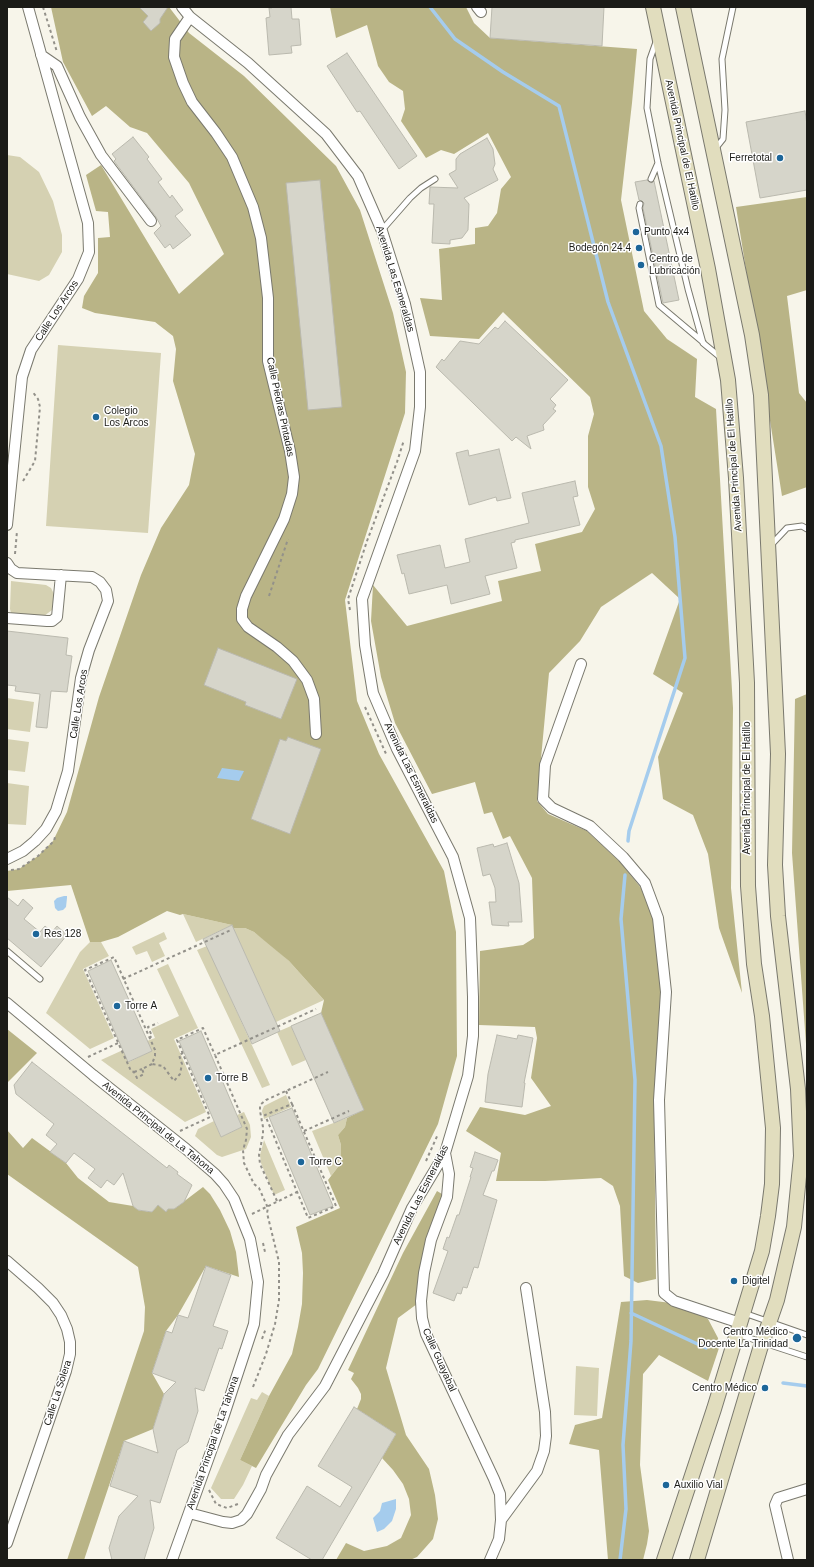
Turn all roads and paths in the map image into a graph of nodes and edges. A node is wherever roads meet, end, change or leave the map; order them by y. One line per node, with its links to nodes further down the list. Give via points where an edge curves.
1 (28, 7): 9 (street, Calle Los Arcos)
2 (43, 7): 10 (path)
3 (182, 7): 7 (street, Avenida Las Esmeraldas)
4 (653, 7): 8 (main road, Avenida Principal de El Hatillo)
5 (684, 7): 11 (main road)
6 (734, 7): 11 (lane, via 722,59 725,110 723,139)
7 (190, 17): 17 (street, Avenida Las Esmeraldas, via 248,63 326,134 358,176); 35 (street, Calle Piedras Pintadas, via 175,39 174,57 192,102 232,157 253,207 261,238 268,298 268,361 294,477 284,519 246,596 242,619 293,661 307,680 314,699)
8 (658, 36): 12 (lane, via 650,59 647,108); 19 (main road, Avenida Principal de El Hatillo)
9 (41, 55): 10 (street); 23 (street, Calle Los Arcos, via 88,223 89,252 78,279 31,350 22,377)
10 (60, 71): 16 (street, via 101,155)
11 (714, 151): 27 (main road, via 752,335 761,395)
12 (658, 163): 14 (lane); 18 (lane)
13 (435, 179): 17 (lane, via 410,198)
14 (651, 179)
15 (640, 204): 18 (lane, via 659,305)
16 (151, 221)
17 (382, 231): 61 (street, Avenida Las Esmeraldas, via 414,342 420,372 420,407 416,451 362,599 365,645 373,693 396,749 453,857 470,918 472,1043 468,1076)
18 (703, 343): 19 (lane)
19 (725, 360): 71 (main road, Avenida Principal de El Hatillo, via 736,478 747,683 748,886 754,964 763,1024 773,1128 772,1184 768,1216 762,1251)
20 (34, 384): 22 (path, via 32,391 38,399 40,408 35,461 23,480)
21 (404, 440): 31 (path, via 348,599)
22 (22, 488)
23 (7, 525)
24 (17, 528): 28 (path, via 14,556)
25 (807, 529): 27 (lane, via 802,526 787,528)
26 (289, 535): 30 (path)
27 (769, 548): 70 (main road, via 778,754 775,865 778,916 798,1089 801,1156 794,1227 777,1300)
28 (10, 563): 29 (street, Calle Los Arcos, via 11,569 17,573)
29 (61, 575): 32 (street, via 57,617 52,621); 37 (street, Calle Los Arcos, via 92,577 106,590 108,601 81,678 68,771 56,811 46,829 35,841)
30 (269, 596)
31 (351, 612)
32 (7, 618)
33 (581, 664): 71 (street, via 544,765 544,799 552,808 590,826 623,857 645,883 658,918 666,992 659,1100 664,1293)
34 (364, 704): 36 (path)
35 (316, 734)
36 (388, 758)
37 (7, 859)
38 (231, 930): 41 (path)
39 (7, 951): 40 (lane)
40 (40, 979)
41 (124, 979): 45 (path); 46 (path, via 114,957 85,970)
42 (7, 1003): 80 (street, Avenida Principal de La Tahona, via 215,1174 234,1199 250,1239 258,1282 254,1324)
43 (316, 1009): 49 (path)
44 (158, 1023): 45 (path, via 148,1027 152,1036)
45 (149, 1038): 50 (path, via 155,1050)
46 (118, 1043): 47 (path, via 88,1057); 52 (path, via 128,1066)
47 (82, 1052)
48 (182, 1053): 49 (path, via 177,1040 203,1028); 50 (path, via 179,1055 182,1068 174,1080 163,1066); 60 (path, via 210,1117 180,1131)
49 (215, 1055): 56 (path)
50 (152, 1064): 51 (path)
51 (142, 1069): 52 (path); 52 (path, via 144,1074 137,1078)
52 (134, 1072)
53 (328, 1072): 54 (path)
54 (286, 1091): 55 (path); 64 (path, via 260,1105 263,1134 260,1164)
55 (292, 1104): 59 (path); 63 (path, via 266,1115)
56 (239, 1109)
57 (349, 1111): 59 (path)
58 (440, 1128): 62 (path)
59 (304, 1131): 63 (path, via 336,1206 308,1218)
60 (184, 1134)
61 (445, 1153): 80 (street, Avenida Las Esmeraldas, via 412,1208 382,1274 325,1386 288,1435 247,1514 241,1520 232,1523); 81 (street, Calle Guayabal, via 449,1174 447,1197 431,1240 424,1273 422,1318 426,1334 500,1494)
62 (425, 1164)
63 (297, 1192): 64 (path)
64 (277, 1202): 65 (path, via 250,1214)
65 (253, 1221)
66 (262, 1240): 67 (path)
67 (265, 1254)
68 (7, 1261): 82 (street, Calle La Solera, via 38,1288 61,1314 70,1342 70,1354)
69 (526, 1288): 81 (street, via 545,1412 546,1436 537,1471)
70 (768, 1321): 71 (lane); 73 (lane); 74 (main road)
71 (740, 1322): 74 (lane); 85 (main road, Avenida Principal de El Hatillo)
72 (266, 1324): 75 (path)
73 (807, 1335)
74 (762, 1342): 76 (lane); 86 (main road)
75 (260, 1344)
76 (807, 1357)
77 (209, 1487): 79 (path, via 216,1504 227,1508)
78 (807, 1489): 87 (street, via 778,1498 775,1505)
79 (242, 1501)
80 (189, 1513): 83 (street, Avenida Principal de La Tahona)
81 (501, 1520): 84 (street, Calle Guayabal, via 500,1539)
82 (7, 1543)
83 (172, 1560)
84 (490, 1560)
85 (664, 1560)
86 (697, 1560)
87 (788, 1560)

